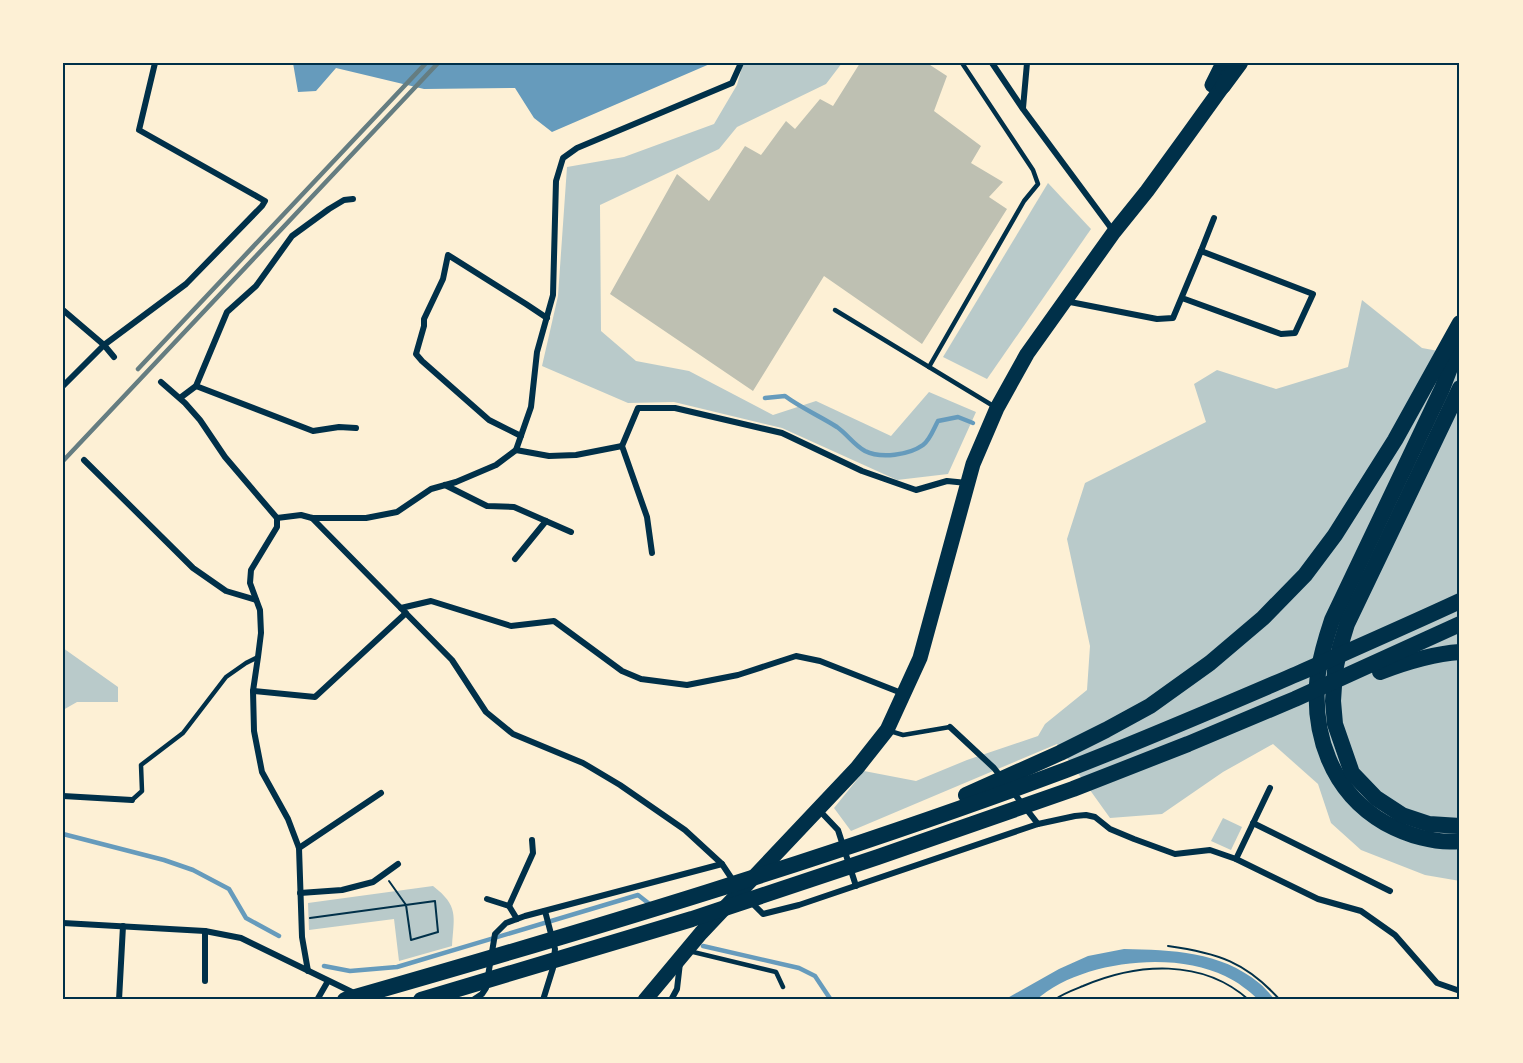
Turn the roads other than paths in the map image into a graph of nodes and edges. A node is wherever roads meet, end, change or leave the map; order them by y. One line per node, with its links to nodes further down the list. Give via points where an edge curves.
1 (155, 63): 23 (street, via 140,130 265,201 186,284)
2 (741, 63): 20 (street, via 732,83 577,148 563,158 556,181 553,295)
3 (962, 63): 25 (lane, via 1033,170 1038,184 1024,201)
4 (992, 63): 10 (street)
5 (1027, 63): 10 (street)
6 (1223, 63): 11 (highway)
7 (1234, 63): 9 (highway)
8 (1240, 63): 9 (highway)
9 (1223, 86): 11 (highway)
10 (1023, 109): 14 (street)
11 (1187, 136): 14 (highway)
12 (352, 199): 28 (street, via 329,209 292,236 256,286 227,312)
13 (1214, 218): 15 (street)
14 (1114, 232): 17 (highway)
15 (1202, 251): 16 (street); 16 (street, via 1313,294 1295,333 1281,334)
16 (1182, 298): 17 (street, via 1173,318 1157,319)
17 (1065, 301): 31 (highway, via 1027,354)
18 (63, 310): 23 (street)
19 (836, 310): 25 (lane)
20 (547, 318): 33 (street, via 537,352 531,407); 33 (street, via 448,255 443,279 424,319 416,354 489,420)
21 (1460, 323): 66 (highway, via 1335,535 1305,575 1263,618 1150,706 1060,753)
22 (1460, 342): 48 (highway)
23 (104, 345): 24 (street); 27 (street)
24 (114, 357)
25 (929, 367): 31 (lane)
26 (161, 382): 30 (street)
27 (63, 386)
28 (196, 386): 30 (street); 32 (street, via 313,431)
29 (1460, 388): 48 (highway)
30 (180, 398): 39 (street)
31 (997, 408): 37 (highway)
32 (356, 428)
33 (520, 436): 35 (street)
34 (622, 446): 35 (street, via 558,456); 37 (street, via 638,408 675,408 782,433 862,471 916,490 947,481); 43 (street, via 647,517)
35 (516, 450): 38 (street, via 496,465)
36 (84, 459): 45 (street, via 193,568 226,591)
37 (967, 483): 53 (highway, via 920,658)
38 (445, 485): 40 (street, via 431,489 397,512 366,518); 41 (street, via 487,506 514,507)
39 (277, 518): 40 (street); 45 (street, via 277,527 251,570 250,583)
40 (312, 518): 47 (street)
41 (546, 521): 42 (street); 44 (street)
42 (572, 532)
43 (652, 553)
44 (515, 559)
45 (256, 600): 51 (street, via 261,633)
46 (1460, 601): 66 (highway, via 1244,697 1065,770)
47 (404, 611): 52 (street, via 315,697); 53 (street, via 431,601 511,626 554,621 622,671 641,679 687,685 738,675 796,656 820,661); 72 (street, via 452,660 486,712 513,734 583,763 620,785 685,830)
48 (1340, 622): 54 (highway, via 1323,648 1318,673 1317,697)
49 (1460, 624): 58 (highway, via 1295,699)
50 (1460, 652): 58 (highway, via 1406,662 1144,771)
51 (258, 657): 52 (street); 61 (lane, via 226,677 183,733 141,765 142,791)
52 (253, 691): 69 (street, via 254,731 262,772)
53 (905, 694): 56 (highway)
54 (1327, 725): 65 (highway, via 1352,773 1376,798 1402,815 1429,824); 68 (highway, via 1325,749 1334,772 1372,816 1426,839)
55 (950, 727): 56 (lane, via 903,735); 64 (street, via 994,768)
56 (887, 730): 62 (highway)
57 (1270, 788): 63 (street)
58 (1073, 789): 94 (highway, via 692,919)
59 (381, 793): 69 (street)
60 (63, 796): 61 (street)
61 (132, 800)
62 (818, 809): 73 (street, via 838,830); 75 (highway)
63 (1253, 823): 70 (street); 74 (street)
64 (1038, 824): 70 (street, via 1086,815 1110,829 1175,854 1210,850); 73 (street)
65 (1460, 825)
66 (871, 839): 92 (highway, via 687,899)
67 (532, 840): 78 (street, via 533,852)
68 (1460, 841)
69 (299, 848): 76 (street)
70 (1236, 859): 89 (street, via 1318,899 1361,911 1395,935 1437,983)
71 (398, 864): 76 (street, via 373,882 342,890)
72 (722, 864): 75 (street); 79 (street)
73 (856, 885): 75 (street, via 763,914)
74 (1390, 891)
75 (740, 892): 84 (highway)
76 (300, 893): 85 (street)
77 (487, 899): 78 (street)
78 (509, 906): 80 (street)
79 (545, 913): 80 (street); 96 (street, via 555,949)
80 (517, 919): 95 (street, via 495,934 486,988)
81 (63, 923): 82 (street)
82 (123, 926): 83 (street); 90 (street)
83 (205, 931): 85 (street, via 241,938); 86 (street)
84 (684, 953): 88 (lane, via 776,972); 97 (highway); 98 (street)
85 (308, 970): 87 (street)
86 (205, 981)
87 (328, 981): 91 (street); 93 (street)
88 (783, 987)
89 (1460, 991)
90 (119, 1000)
91 (317, 1000)
92 (345, 1000)
93 (369, 1000)
94 (422, 1000)
95 (473, 1000)
96 (543, 1000)
97 (645, 1000)
98 (671, 1000)

